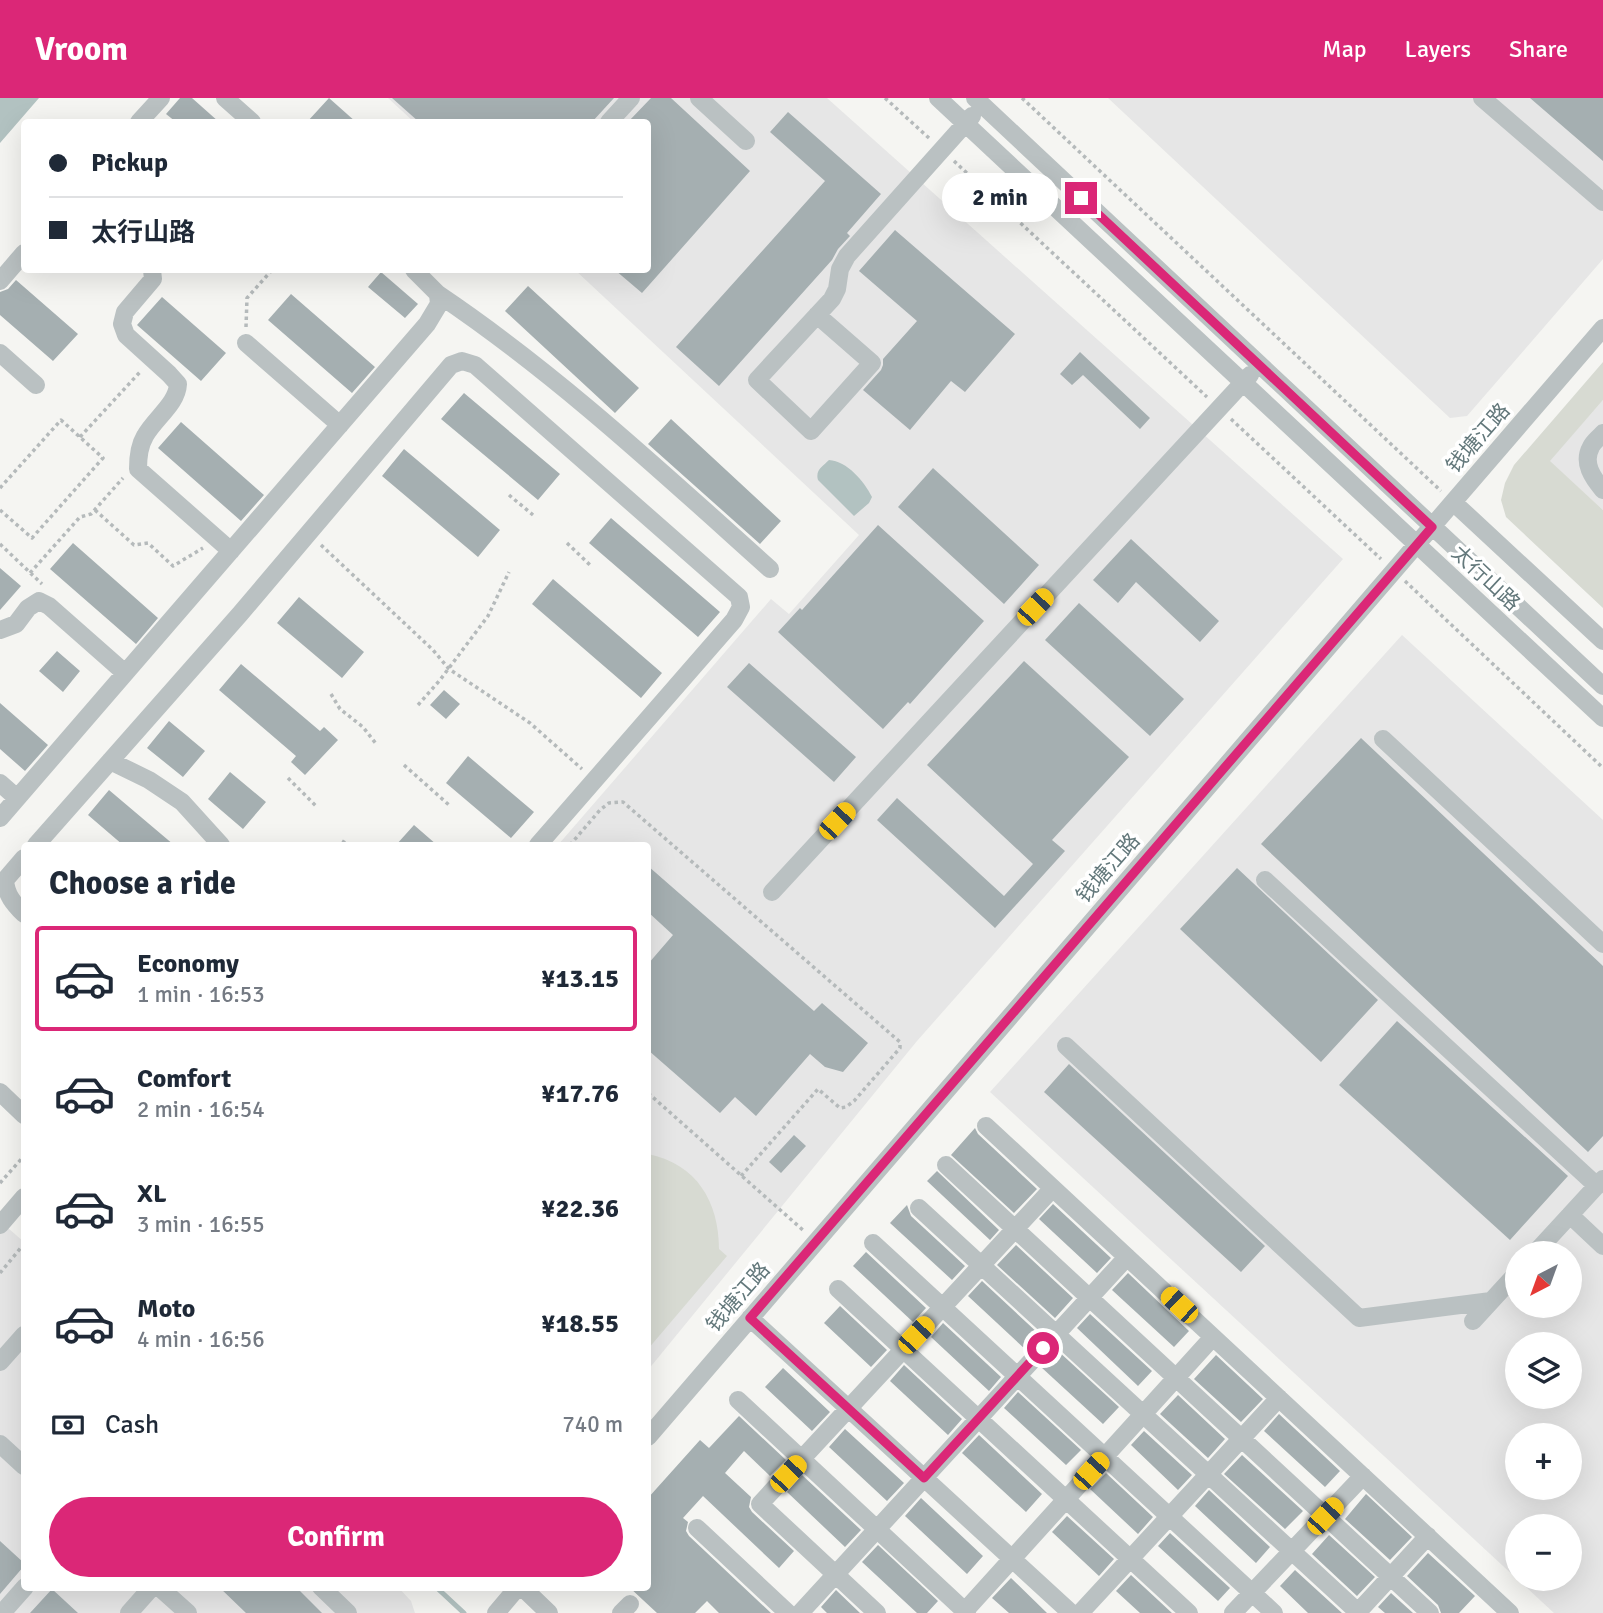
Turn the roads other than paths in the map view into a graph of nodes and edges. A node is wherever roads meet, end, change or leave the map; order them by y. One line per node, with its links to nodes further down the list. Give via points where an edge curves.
1 (160, 98): 8 (street)
2 (225, 98): 9 (street)
3 (631, 98): 10 (street)
4 (699, 98): 12 (street)
5 (938, 98): 11 (street, 太行山路)
6 (1482, 98): 13 (street)
7 (979, 101): 11 (street); 23 (street, 太行山路)
8 (142, 119)
9 (249, 119)
10 (612, 119)
11 (965, 124): 19 (street, via 847,257 832,299); 24 (street, 太行山路)
12 (746, 141)
13 (1603, 202)
14 (21, 256): 17 (street)
15 (152, 273): 32 (street, via 153,279 125,312 122,324 127,335 178,384 178,393 143,438 138,469)
16 (417, 273): 18 (street)
17 (0, 281)
18 (438, 294): 26 (street, via 439,304 427,324); 33 (street, via 484,325 623,438)
19 (817, 315): 19 (street, via 873,363 811,431 757,380)
20 (1603, 328): 29 (street, 钱塘江路)
21 (246, 343): 26 (street)
22 (0, 353): 25 (street)
23 (1259, 365): 24 (street); 30 (street, 太行山路)
24 (1242, 383): 31 (street, 太行山路); 49 (street)
25 (36, 385)
26 (340, 425): 32 (street)
27 (1603, 433): 28 (street, via 1591,447 1587,463)
28 (1603, 490)
29 (1453, 502): 30 (street, 钱塘江路); 35 (street)
30 (1432, 527): 31 (street, 钱塘江路); 37 (street, 太行山路)
31 (1416, 544): 38 (street, 太行山路); 74 (street, 钱塘江路)
32 (228, 555): 36 (street)
33 (770, 569)
34 (0, 630): 36 (street, via 16,624 39,601)
35 (1603, 641)
36 (125, 673): 42 (street)
37 (1600, 676)
38 (1603, 719)
39 (1383, 739): 51 (street)
40 (110, 761): 44 (street); 45 (street, via 149,779 182,802); 46 (street, via 451,365 462,361 475,365 739,597 741,607)
41 (0, 783): 42 (street)
42 (17, 798): 43 (street)
43 (0, 818)
44 (39, 842)
45 (218, 842)
46 (541, 842)
47 (21, 861): 50 (street, via 5,880 6,890)
48 (1265, 880): 57 (street)
49 (772, 892)
50 (21, 911)
51 (1603, 944)
52 (1066, 1046): 72 (street, via 1359,1318)
53 (0, 1092): 54 (street)
54 (21, 1112)
55 (986, 1126): 58 (street)
56 (946, 1165): 63 (street)
57 (1600, 1182): 61 (street)
58 (1053, 1188): 63 (street); 67 (street)
59 (21, 1200): 62 (street)
60 (919, 1208): 68 (street)
61 (1570, 1215): 64 (street); 66 (street)
62 (0, 1225)
63 (1015, 1228): 68 (street); 71 (street)
64 (1546, 1241)
65 (873, 1243): 73 (street)
66 (1603, 1246)
67 (1127, 1257): 71 (street); 77 (street)
68 (981, 1265): 73 (street); 76 (street)
69 (1505, 1286): 72 (street)
70 (838, 1289): 79 (street)
71 (1090, 1298): 76 (street); 82 (street)
72 (1491, 1301): 75 (street)
73 (942, 1307): 79 (street); 81 (street)
74 (750, 1318): 85 (street); 88 (street, 钱塘江路)
75 (1473, 1321)
76 (1056, 1334): 81 (street); 86 (street)
77 (1213, 1337): 82 (street); 83 (street)
78 (21, 1338): 80 (street)
79 (903, 1349): 85 (street); 87 (street)
80 (0, 1362)
81 (1017, 1377): 87 (street); 91 (street)
82 (1176, 1378): 86 (street); 89 (street)
83 (1279, 1398): 89 (street); 95 (street)
84 (738, 1400): 92 (street)
85 (848, 1409): 92 (street); 96 (street)
86 (1143, 1414): 91 (street); 94 (street)
87 (978, 1419): 96 (street); 97 (street)
88 (651, 1434)
89 (1241, 1438): 94 (street); 99 (street)
90 (0, 1444): 93 (street)
91 (1104, 1457): 97 (street); 98 (street)
92 (802, 1460): 101 (street); 106 (street, via 760,1504)
93 (21, 1463)
94 (1209, 1474): 98 (street); 103 (street)
95 (1363, 1476): 99 (street); 102 (street)
96 (924, 1478): 101 (street); 104 (street)
97 (1066, 1499): 104 (street); 105 (street)
98 (1169, 1516): 105 (street); 114 (street)
99 (1325, 1516): 103 (street); 107 (street)
100 (697, 1528): 123 (street)
101 (877, 1530): 106 (street); 116 (street)
102 (1428, 1536): 107 (street); 115 (street)
103 (1292, 1551): 114 (street); 131 (street)
104 (1012, 1559): 116 (street); 126 (street)
105 (1130, 1559): 127 (street); 128 (street)
106 (836, 1574): 124 (street); 125 (street)
107 (1391, 1577): 131 (street); 132 (street)
108 (21, 1591): 117 (street)
109 (148, 1591): 118 (street)
110 (163, 1591): 119 (street)
111 (325, 1591): 120 (street)
112 (517, 1591): 121 (street)
113 (525, 1591): 122 (street)
114 (1252, 1593): 129 (street); 130 (street)
115 (1491, 1607): 133 (street)
116 (965, 1612)
117 (2, 1613)
118 (129, 1613)
119 (188, 1613)
120 (348, 1613)
121 (496, 1613)
122 (549, 1613)
123 (788, 1613)
124 (800, 1613)
125 (877, 1613)
126 (1071, 1613)
127 (1080, 1613)
128 (1189, 1613)
129 (1233, 1613)
130 (1275, 1613)
131 (1358, 1613)
132 (1430, 1613)
133 (1510, 1613)

